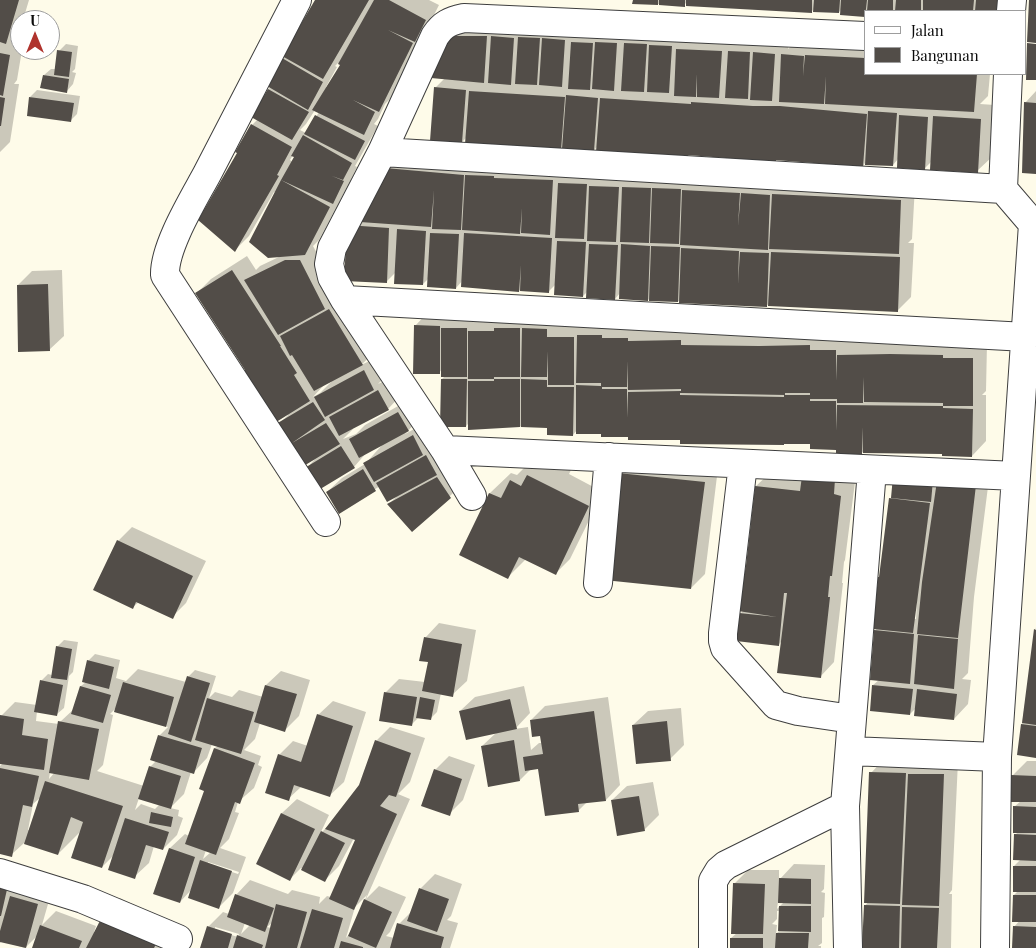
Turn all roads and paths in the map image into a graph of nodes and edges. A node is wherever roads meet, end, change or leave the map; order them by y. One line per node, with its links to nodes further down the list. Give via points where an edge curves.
1 (297, 0): 15 (street, via 186,214 167,256 165,276)
2 (864, 36): 4 (street, via 464,18 450,20 435,36)
3 (1008, 75): 5 (street)
4 (382, 152): 5 (street); 7 (street, via 332,248 329,264 332,277)
5 (1003, 190): 6 (street)
6 (1035, 224): 8 (street)
7 (345, 300): 8 (street); 9 (street)
8 (1026, 337): 13 (street)
9 (445, 450): 10 (street); 14 (street)
10 (609, 457): 11 (street); 16 (street)
11 (743, 464): 12 (street); 17 (street, via 723,633 725,648 776,705)
12 (872, 470): 13 (street); 17 (street)
13 (1016, 476): 19 (street)
14 (472, 496)
15 (326, 522)
16 (598, 583)
17 (852, 719): 18 (street)
18 (850, 751): 19 (street); 20 (street)
19 (997, 757): 25 (street)
20 (846, 806): 23 (street, via 726,865 719,872 713,881); 24 (street)
21 (0, 873): 22 (street, via 83,899)
22 (178, 939)
23 (713, 948)
24 (848, 948)
25 (995, 948)

